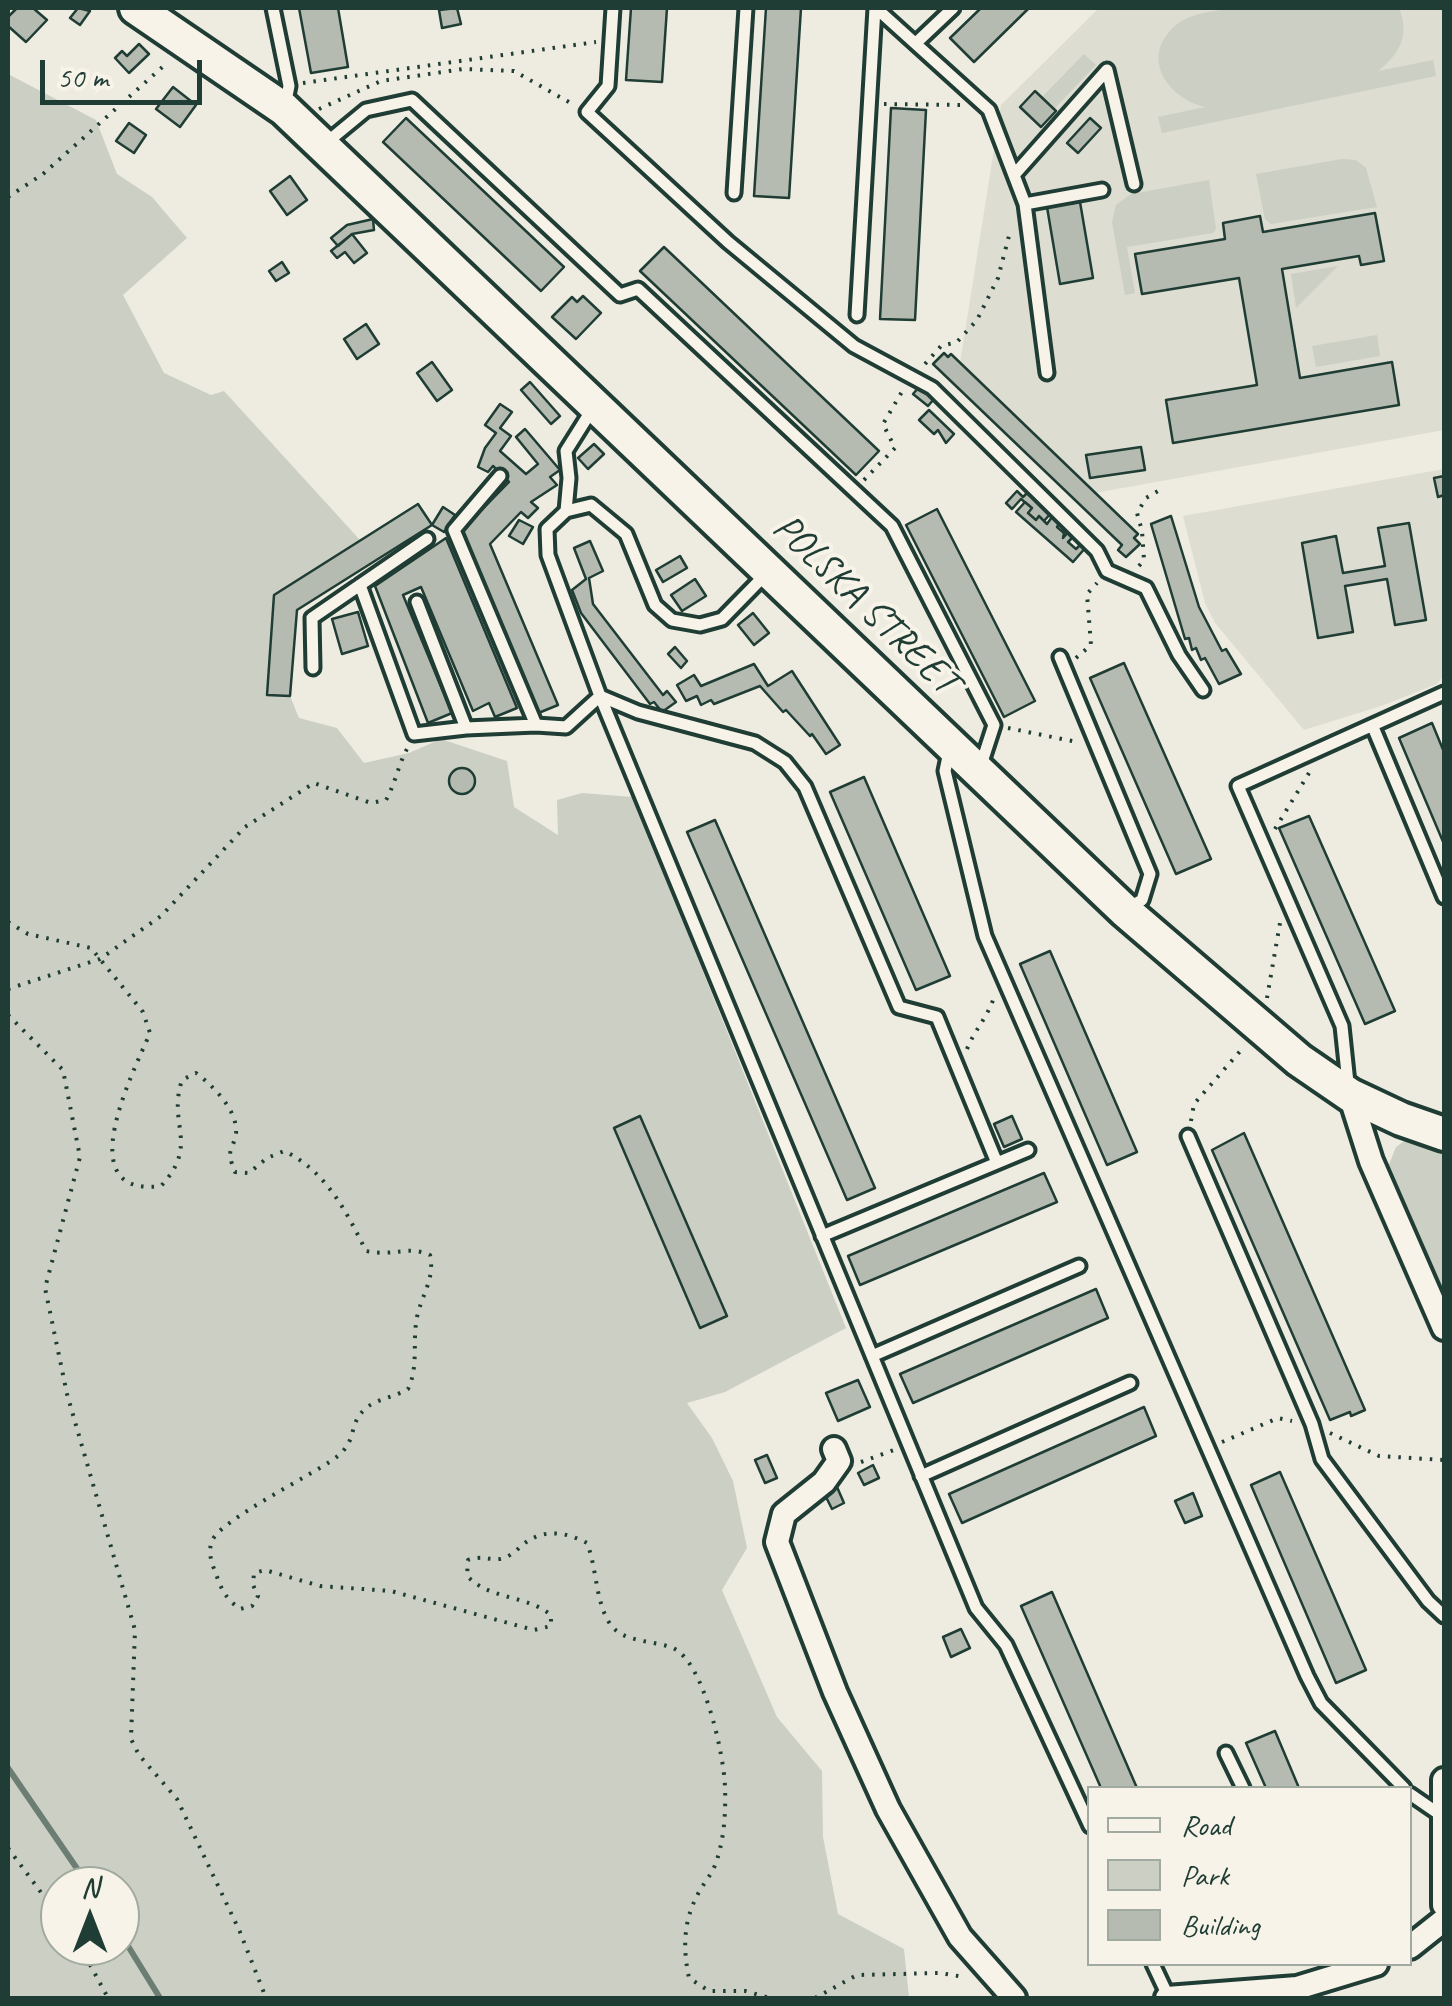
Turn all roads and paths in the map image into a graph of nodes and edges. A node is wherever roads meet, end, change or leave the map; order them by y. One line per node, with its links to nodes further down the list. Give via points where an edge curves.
1 (136, 8): 8 (street, POLSKA STREET)
2 (272, 8): 13 (lane)
3 (613, 8): 7 (lane)
4 (746, 8): 17 (lane)
5 (876, 8): 9 (lane); 10 (lane)
6 (953, 8): 9 (lane)
7 (611, 40): 12 (lane, via 608,86); 13 (path)
8 (184, 41): 13 (street, POLSKA STREET); 18 (path, via 161,70)
9 (916, 44): 11 (lane)
10 (869, 104): 11 (path); 20 (lane)
11 (983, 105): 14 (lane)
12 (587, 112): 13 (path, via 514,71 463,69 382,81); 22 (lane, via 854,346)
13 (299, 116): 23 (street, POLSKA STREET); 25 (lane, via 412,100 620,295 638,290)
14 (1014, 175): 15 (lane, via 1107,70); 19 (lane)
15 (1134, 184)
16 (1102, 190): 19 (lane)
17 (734, 194)
18 (8, 197)
19 (1025, 208): 21 (lane); 22 (path, via 1007,236 998,278 977,320)
20 (857, 315)
21 (1047, 373)
22 (913, 378): 25 (path, via 883,424 894,448); 33 (lane, via 932,388 1097,551 1107,571 1146,588)
23 (595, 404): 26 (lane, via 566,451); 28 (street, POLSKA STREET)
24 (500, 476): 36 (lane, via 454,530)
25 (854, 491): 37 (lane, via 892,526)
26 (566, 510): 28 (lane, via 591,505 626,534 655,605 672,620 700,625 722,619); 35 (lane, via 547,529 548,555)
27 (426, 538): 29 (lane)
28 (770, 570): 41 (street, POLSKA STREET)
29 (360, 585): 32 (lane, via 312,618); 40 (lane)
30 (417, 602): 39 (lane)
31 (1060, 656): 42 (lane)
32 (313, 668)
33 (1203, 690)
34 (1444, 693): 38 (lane)
35 (600, 696): 36 (lane, via 566,728); 56 (lane, via 754,743 786,762 805,787 899,1007 937,1016); 63 (lane)
36 (536, 725): 39 (lane)
37 (994, 725): 42 (path); 44 (lane)
38 (1373, 727): 43 (lane); 47 (lane)
39 (466, 728): 40 (lane)
40 (414, 734): 50 (path, via 386,800 371,803 314,783 245,827 161,916)
41 (950, 746): 44 (street, POLSKA STREET); 51 (lane, via 945,771 986,936)
42 (1097, 746): 48 (lane, via 1150,874 1142,900)
43 (1325, 748): 45 (path); 45 (lane, via 1238,786)
44 (979, 774): 48 (street, POLSKA STREET)
45 (1264, 846): 46 (lane)
46 (1285, 894): 53 (path, via 1266,1000); 57 (lane, via 1342,1026)
47 (1444, 897)
48 (1124, 910): 55 (street, POLSKA STREET)
49 (8, 922): 50 (path, via 28,934 91,948)
50 (100, 959): 52 (path); 93 (path, via 143,1012 150,1033 128,1079 113,1136 114,1164 125,1181 140,1189 161,1186 177,1169 177,1096 182,1080 196,1073 233,1118 230,1158 236,1172 249,1173 284,1151 304,1160 324,1179 366,1251 387,1256 415,1248 430,1255 434,1274 416,1320 408,1389 366,1408 354,1422 351,1444 337,1457 234,1516 212,1539 210,1558 224,1596 240,1609 252,1606 258,1596 254,1573 265,1570 320,1586 391,1591 534,1630 551,1626 551,1614 480,1590 467,1576 468,1560 500,1559 536,1534 570,1534 587,1543 611,1626 632,1639 677,1650 689,1662 719,1740 722,1842 686,1931 689,1978 710,1992)
51 (1002, 973): 56 (path, via 988,1018 967,1048); 76 (lane, via 1307,1676 1321,1703)
52 (8, 989)
53 (1253, 989)
54 (8, 1014): 92 (path, via 63,1070 80,1157 45,1288 134,1630 131,1739 177,1800)
55 (1261, 1028): 57 (street, POLSKA STREET); 58 (path)
56 (965, 1084): 62 (lane)
57 (1350, 1094): 59 (street, POLSKA STREET); 65 (street, via 1371,1161)
58 (1194, 1104)
59 (1444, 1134)
60 (1188, 1136): 72 (lane, via 1322,1459)
61 (1028, 1150): 62 (lane)
62 (997, 1163): 63 (lane)
63 (822, 1236): 66 (lane)
64 (1079, 1266): 66 (lane)
65 (1444, 1328)
66 (872, 1356): 68 (lane)
67 (1130, 1383): 71 (lane)
68 (908, 1444): 70 (path); 71 (lane)
69 (834, 1449): 90 (street, via 840,1461 784,1514 777,1542 888,1809 960,1937)
70 (856, 1464)
71 (921, 1476): 79 (lane, via 976,1608 1006,1645)
72 (1444, 1616)
73 (1226, 1753): 75 (lane)
74 (1444, 1780): 78 (street)
75 (1241, 1786)
76 (1402, 1786)
77 (1412, 1795): 78 (lane)
78 (1442, 1816): 82 (street)
79 (1087, 1820)
80 (8, 1848): 81 (path)
81 (40, 1891)
82 (1444, 1892): 83 (street)
83 (1444, 1905)
84 (1444, 1920): 85 (street)
85 (1412, 1946)
86 (91, 1966): 91 (path)
87 (1154, 1966): 95 (lane)
88 (1363, 1966): 89 (street)
89 (1330, 1971): 95 (street, via 1297,1988)
90 (1006, 1990): 94 (path, via 940,1974 857,1975)
91 (108, 1998)
92 (266, 1998)
93 (770, 1998)
94 (815, 1998)
95 (1168, 1998)

